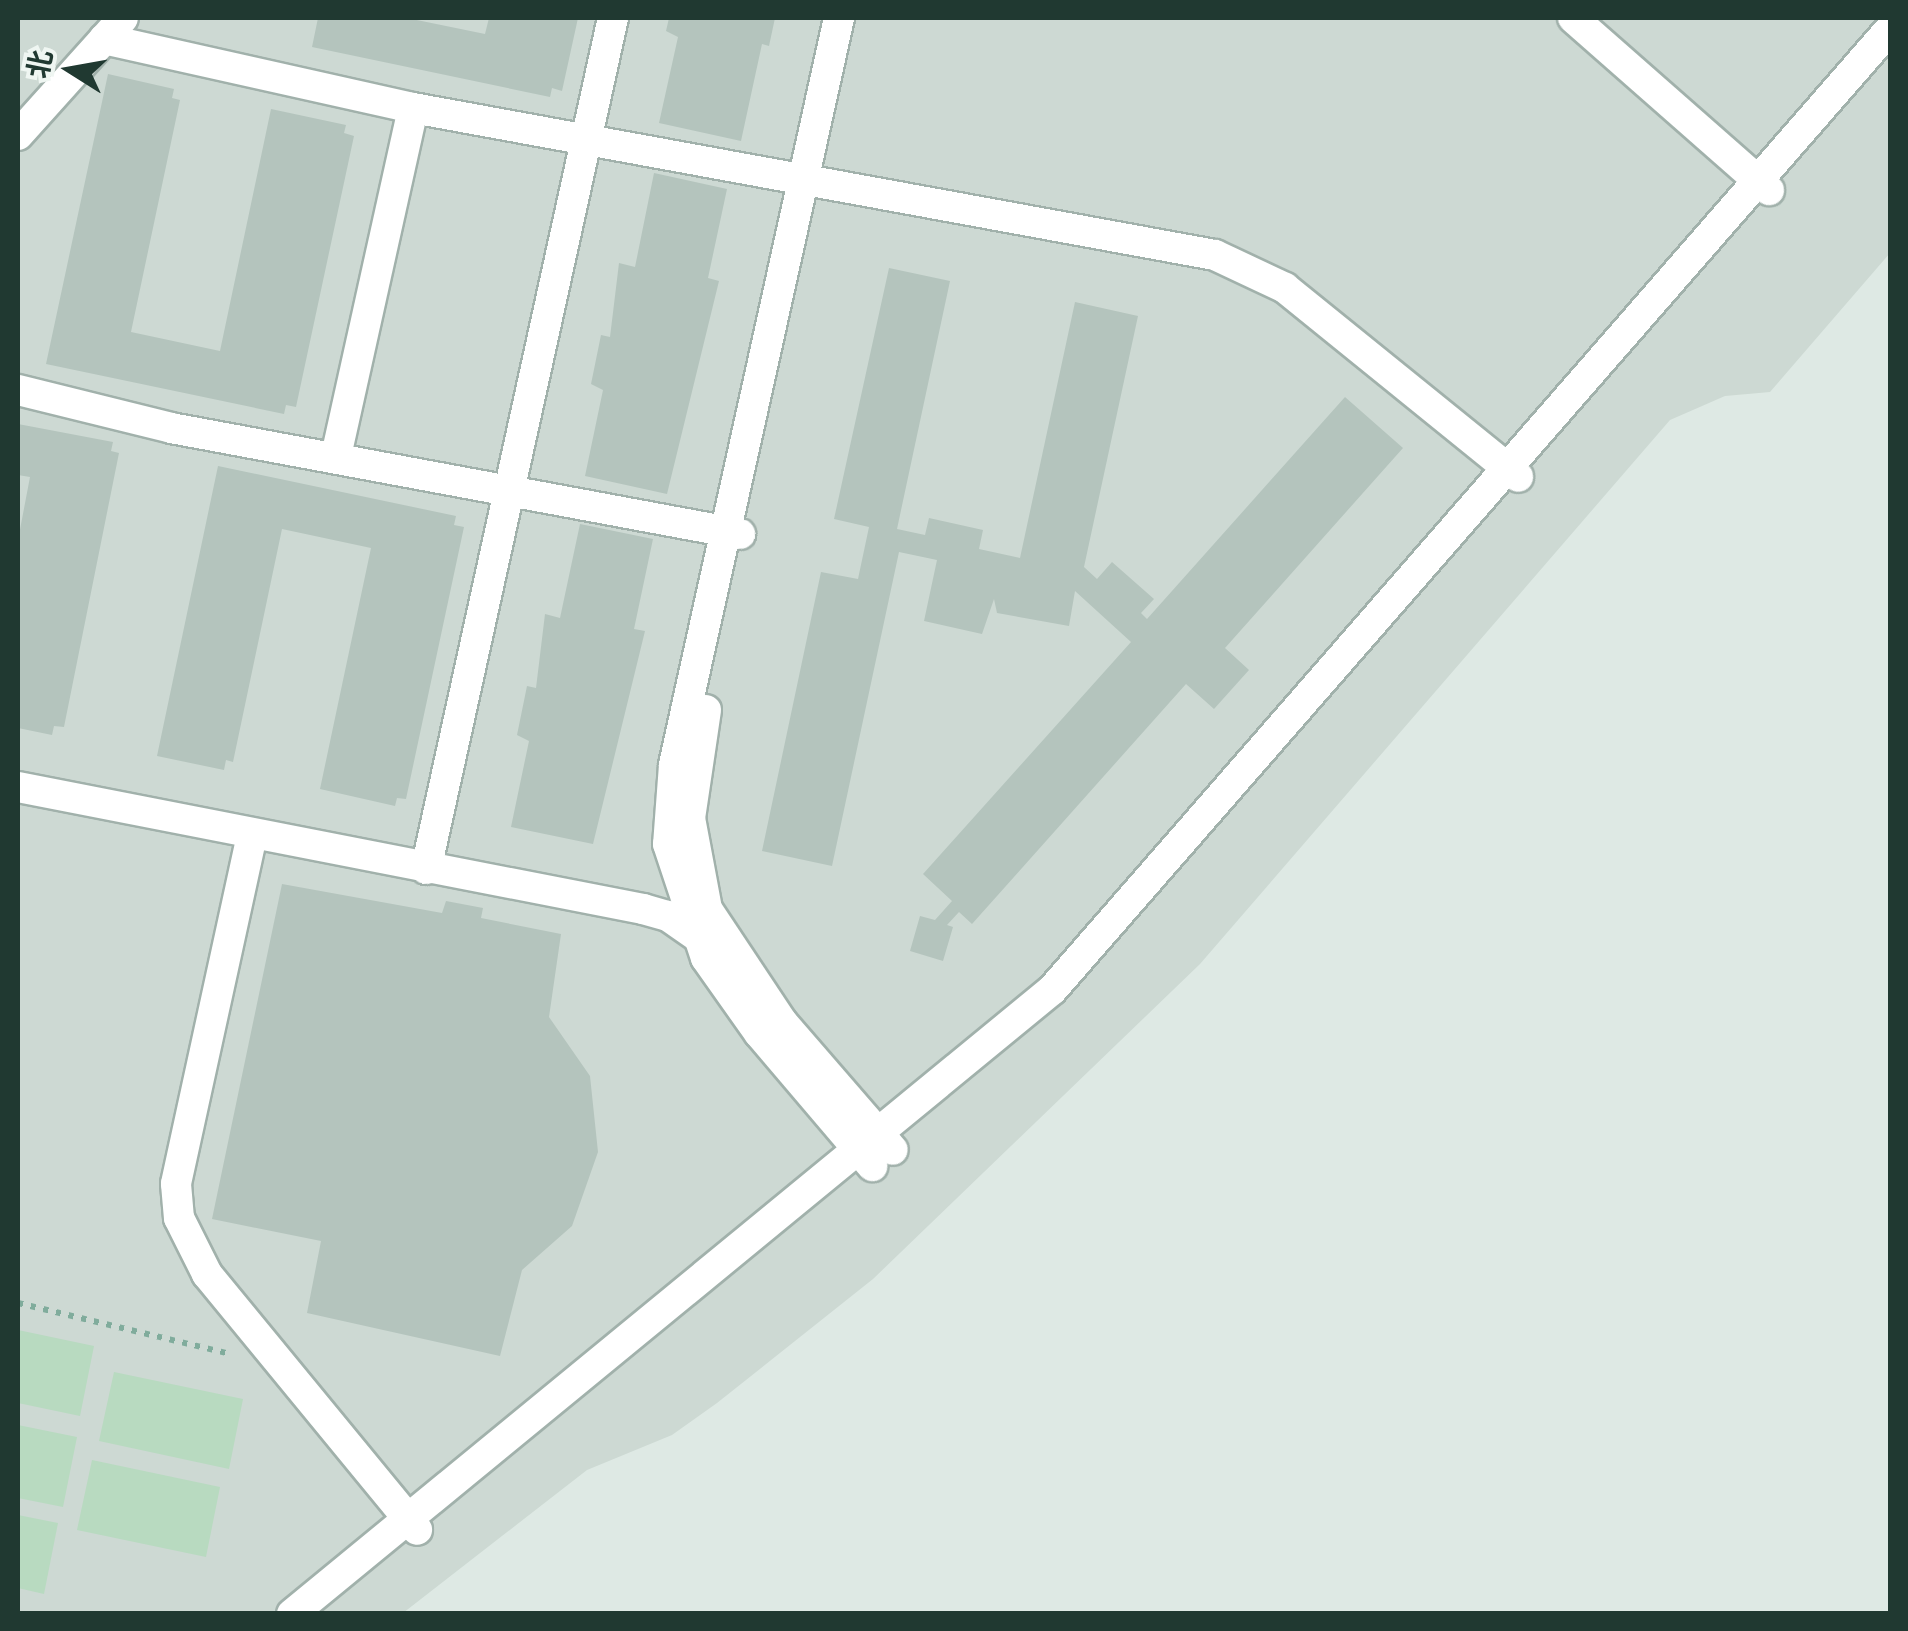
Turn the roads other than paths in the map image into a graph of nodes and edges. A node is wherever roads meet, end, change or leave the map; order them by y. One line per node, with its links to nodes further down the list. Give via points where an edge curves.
1 (613, 18): 11 (lane)
2 (839, 18): 13 (lane)
3 (858, 18): 13 (lane)
4 (1573, 18): 12 (lane)
5 (1601, 18): 12 (lane)
6 (114, 28): 9 (lane); 10 (lane)
7 (1890, 29): 12 (lane)
8 (1890, 55): 12 (lane)
9 (413, 108): 11 (lane); 15 (lane)
10 (18, 134)
11 (587, 138): 13 (lane); 17 (lane)
12 (1770, 176): 16 (lane)
13 (812, 177): 16 (lane, via 1240,263 1284,288); 18 (lane)
14 (18, 390): 15 (lane, via 171,428)
15 (336, 456): 17 (lane)
16 (1512, 473): 23 (lane, via 1081,980)
17 (510, 491): 18 (lane); 21 (lane)
18 (733, 533): 22 (lane, via 668,815 668,844); 23 (lane, via 696,767 694,863 707,909 746,974)
19 (18, 787): 20 (lane)
20 (252, 835): 21 (lane); 24 (lane, via 176,1184 179,1218 191,1249)
21 (426, 869): 22 (lane, via 642,909 668,916)
22 (695, 935): 23 (lane, via 724,986)
23 (876, 1152): 24 (lane)
24 (413, 1526): 25 (lane); 26 (lane)
25 (292, 1614)
26 (314, 1614)

